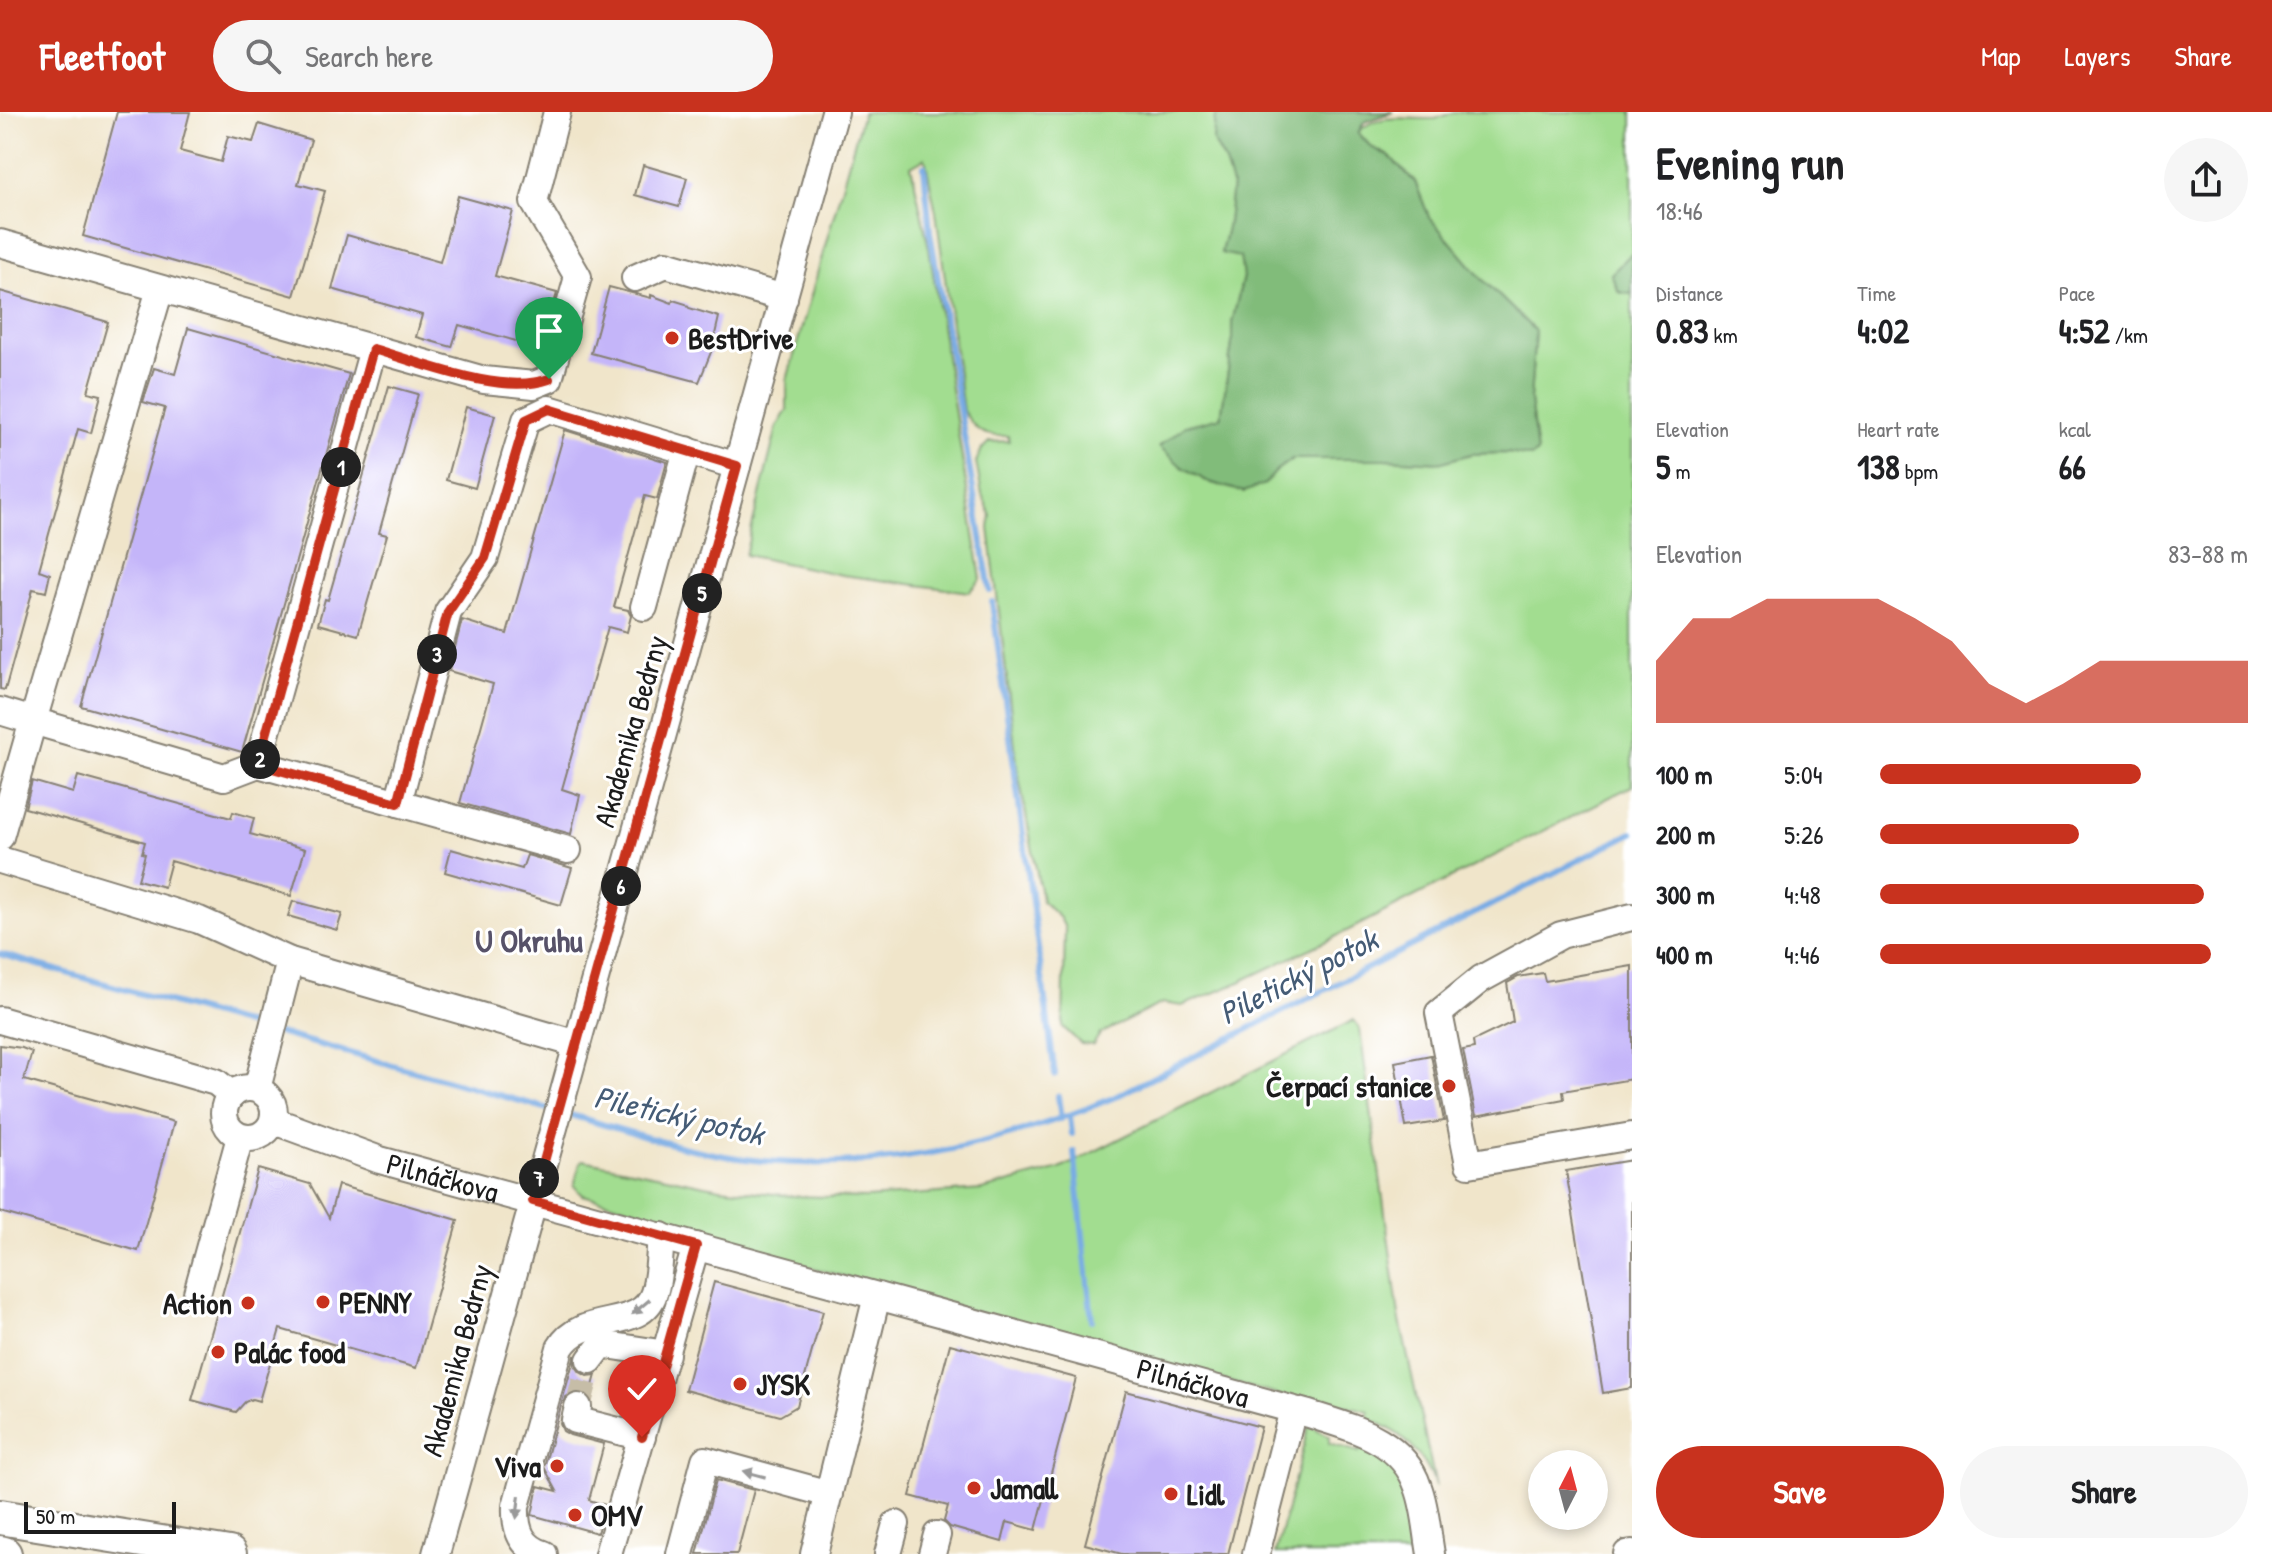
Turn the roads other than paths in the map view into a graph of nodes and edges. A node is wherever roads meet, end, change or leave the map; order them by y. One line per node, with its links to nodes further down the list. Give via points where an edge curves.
1 (557, 112): 7 (street, via 534,202 578,277 549,379 534,385 484,380)
2 (835, 112): 6 (street, Akademika Bedrny)
3 (0, 243): 5 (street)
4 (635, 278): 6 (street, via 666,264)
5 (160, 289): 7 (street); 12 (street)
6 (784, 298): 9 (street, Akademika Bedrny)
7 (373, 349): 13 (street)
8 (687, 450): 9 (street); 10 (street); 14 (street, via 549,409 526,420 485,558 448,612)
9 (737, 466): 21 (street, Akademika Bedrny)
10 (644, 607)
11 (0, 711): 12 (street)
12 (33, 721): 13 (street, via 224,777); 15 (street)
13 (258, 764): 14 (street)
14 (398, 803): 16 (street)
15 (0, 837)
16 (568, 850)
17 (0, 860): 19 (street, via 199,920)
18 (1632, 917): 24 (street, via 1561,935 1481,979 1439,1013 1469,1164)
19 (290, 961): 21 (street); 22 (street)
20 (0, 1020): 22 (street, via 216,1082)
21 (577, 1044): 26 (street, Akademika Bedrny)
22 (251, 1083): 23 (street, via 273,1105); 25 (street, via 227,1101 225,1118)
23 (274, 1121): 25 (street, via 264,1134); 26 (street, Pilnáčkova, via 380,1160)
24 (1632, 1136)
25 (240, 1137): 29 (street, via 226,1222)
26 (533, 1201): 27 (street, Pilnáčkova); 40 (street, Akademika Bedrny)
27 (661, 1236): 28 (street, Pilnáčkova); 41 (street, one-way to 41, via 650,1302 630,1316 581,1328 560,1348 516,1506 517,1531 525,1544)
28 (696, 1246): 30 (street, Pilnáčkova); 31 (street)
29 (197, 1293)
30 (877, 1296): 34 (street, Pilnáčkova); 36 (street)
31 (666, 1354): 32 (street, via 607,1345); 35 (street)
32 (590, 1360)
33 (578, 1407): 35 (street, via 575,1420)
34 (1293, 1410): 46 (street); 47 (street, Pilnáčkova, via 1359,1431 1402,1457 1418,1486)
35 (642, 1437): 42 (street)
36 (828, 1500): 43 (street, one-way to 43, via 705,1460); 44 (street)
37 (9, 1516): 39 (main road)
38 (896, 1524): 45 (street)
39 (229, 1554)
40 (436, 1554)
41 (544, 1554)
42 (608, 1554)
43 (680, 1554)
44 (814, 1554)
45 (888, 1554)
46 (1256, 1554)
47 (1431, 1554)

